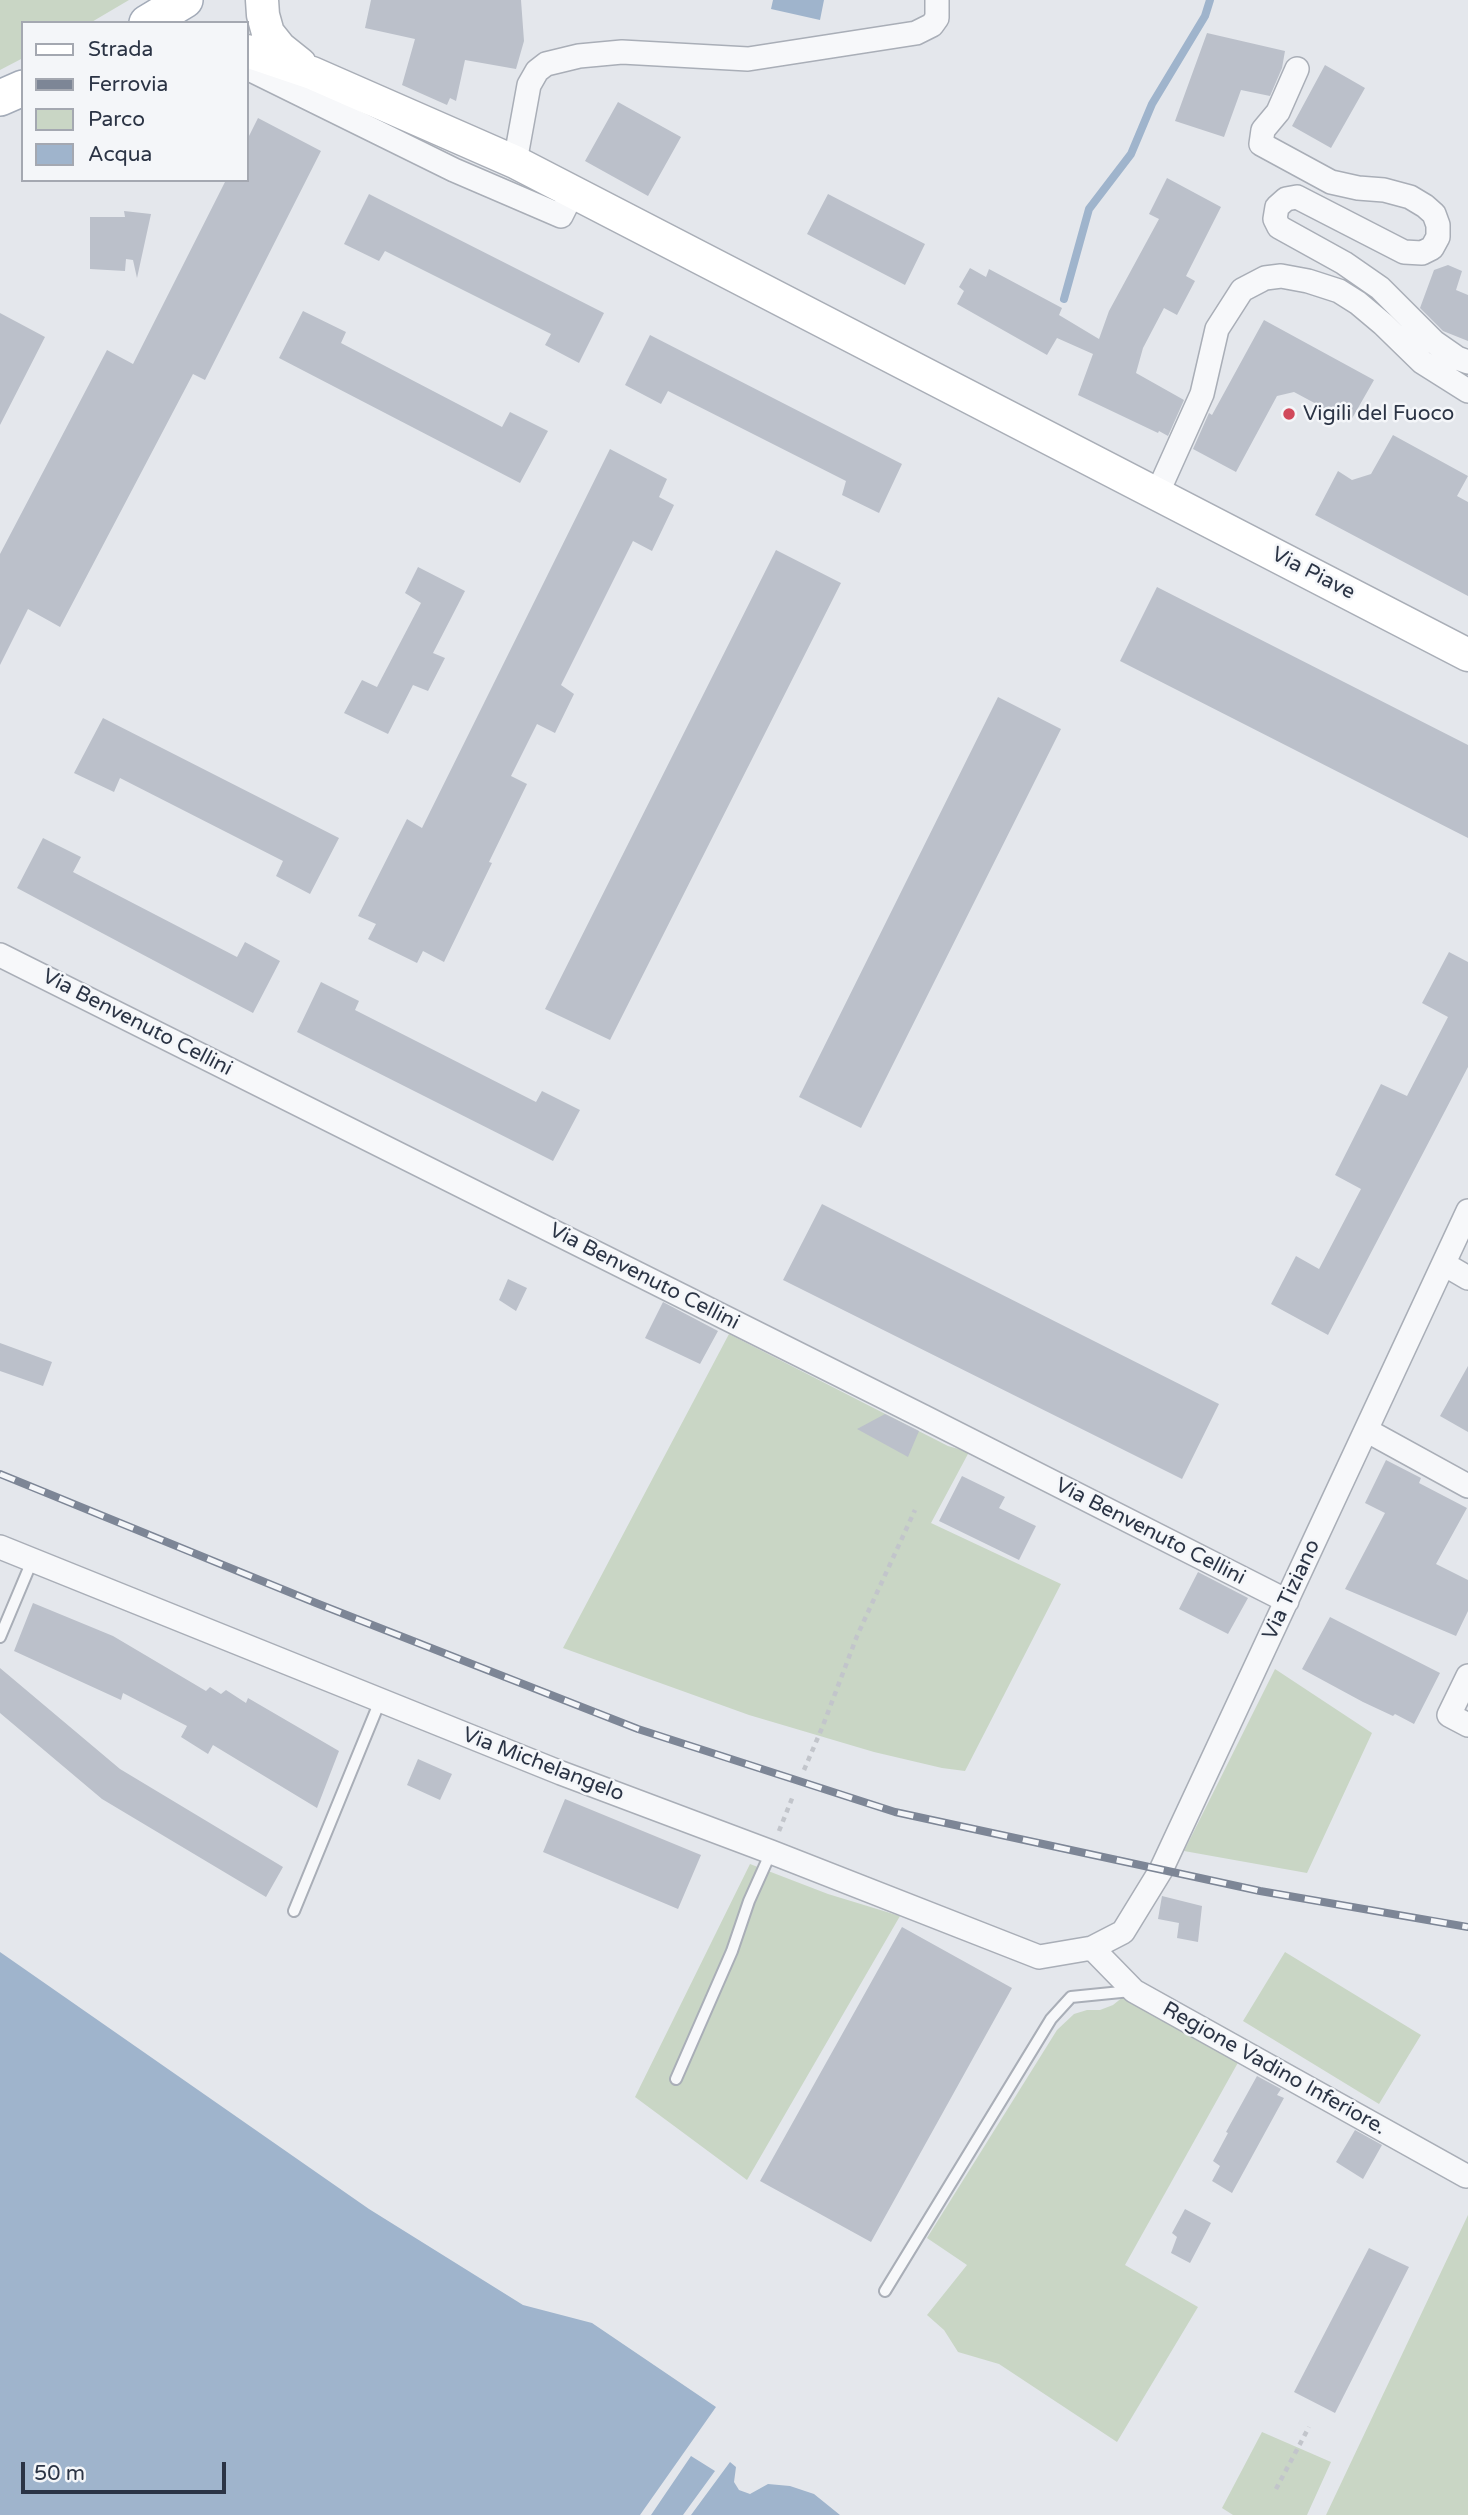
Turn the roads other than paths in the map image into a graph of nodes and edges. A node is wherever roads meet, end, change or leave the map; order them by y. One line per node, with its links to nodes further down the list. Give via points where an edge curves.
1 (185, 0): 4 (main road)
2 (262, 0): 8 (main road, via 268,33)
3 (937, 0): 11 (street, via 937,18 916,33 748,59 622,52 546,64 529,85)
4 (150, 21)
5 (248, 51): 8 (main road)
6 (248, 68): 12 (street, via 454,170 561,216)
7 (1297, 69): 13 (street, via 1278,112 1263,130 1261,144 1331,182 1418,201 1434,214 1438,237 1422,253 1404,252 1297,197 1277,207 1279,227 1380,288 1434,342)
8 (312, 73): 11 (main road, Via Piave)
9 (21, 89): 10 (main road)
10 (0, 98)
11 (515, 162): 12 (main road, Via Piave)
12 (573, 192): 15 (main road, Via Piave)
13 (1468, 362)
14 (1468, 391): 15 (street, via 1422,362 1339,290 1281,276 1265,278 1242,290 1217,329 1202,394)
15 (1157, 494): 16 (main road, Via Piave)
16 (1468, 655)
17 (0, 955): 25 (street, Via Benvenuto Cellini)
18 (1468, 1211): 19 (street, Via Tiziano)
19 (1444, 1264): 20 (street); 21 (street, Via Tiziano)
20 (1468, 1278)
21 (1366, 1430): 22 (street); 25 (street, Via Tiziano)
22 (1468, 1486)
23 (0, 1547): 24 (street, Via Michelangelo)
24 (27, 1559): 26 (lane); 28 (street, Via Michelangelo)
25 (1287, 1601): 32 (street, Via Tiziano, via 1161,1870 1123,1932)
26 (0, 1637)
27 (1468, 1676): 29 (street, via 1449,1715)
28 (380, 1701): 30 (street, Via Michelangelo); 31 (lane)
29 (1468, 1725)
30 (771, 1852): 32 (street, Via Michelangelo, via 1039,1956); 34 (lane)
31 (294, 1911)
32 (1092, 1948): 33 (street, Regione Vadino Inferiore.)
33 (1134, 1991): 35 (street, Regione Vadino Inferiore.); 36 (lane, via 1071,1997 1051,2019)
34 (676, 2080)
35 (1467, 2176)
36 (885, 2291)

